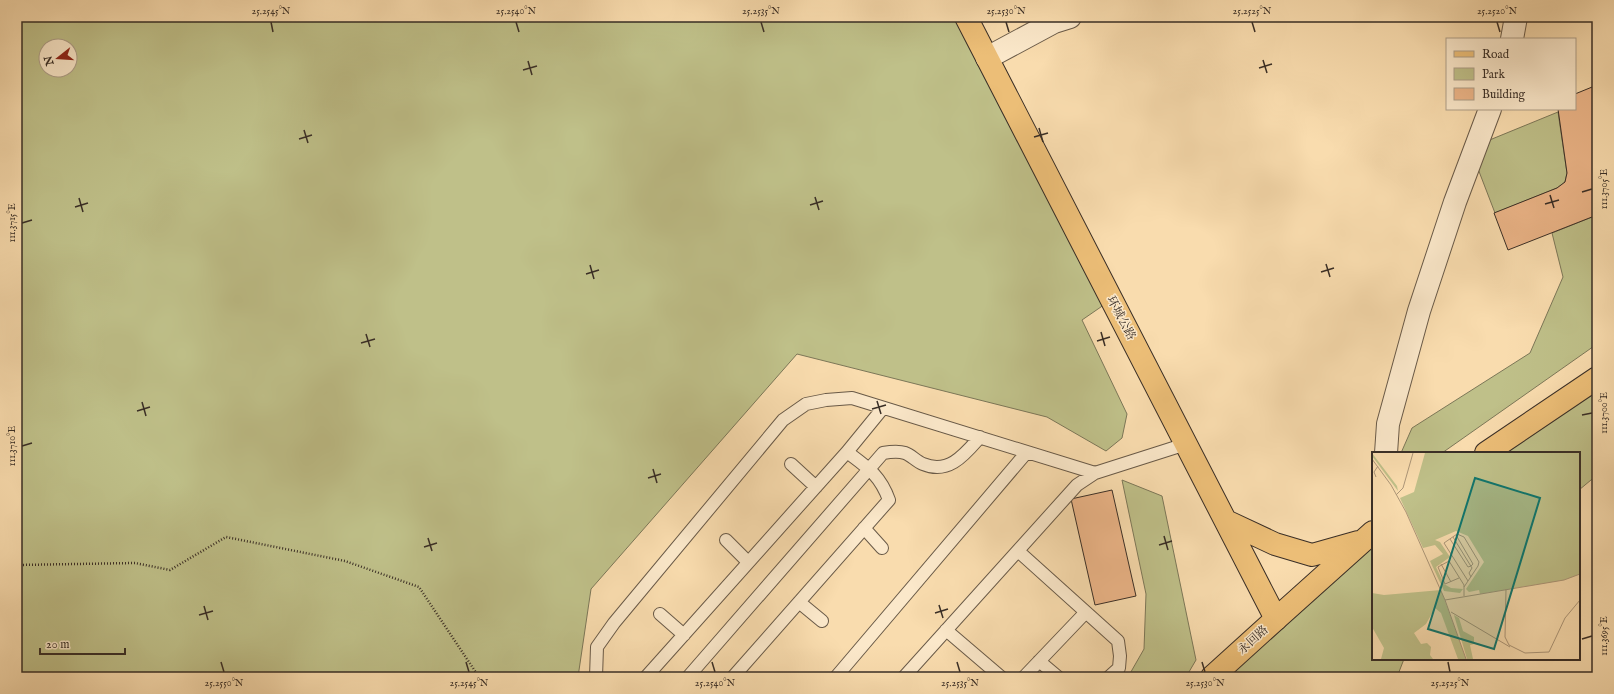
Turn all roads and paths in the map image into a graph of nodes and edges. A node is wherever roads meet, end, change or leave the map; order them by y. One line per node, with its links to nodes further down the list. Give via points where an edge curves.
1 (966, 17): 5 (main road, 环城公路)
2 (1070, 17): 5 (street, via 1054,22)
3 (1516, 17): 4 (street)
4 (1512, 38)
5 (987, 58): 10 (main road, 环城公路)
6 (1490, 110): 13 (street, via 1455,202 1419,311 1388,424)
7 (1597, 378): 14 (main road)
8 (883, 408): 9 (lane); 11 (lane); 37 (lane, via 852,398 826,400 806,404 783,420 614,623 597,647)
9 (980, 437): 12 (lane); 16 (lane, via 952,464 925,465 905,452 893,452 883,453)
10 (1186, 444): 17 (lane); 19 (main road, 环城公路)
11 (846, 452): 16 (lane); 18 (lane)
12 (1027, 452): 17 (lane); 40 (lane)
13 (1386, 452)
14 (1487, 452)
15 (791, 464): 18 (lane)
16 (869, 469): 20 (lane, via 884,485 889,500); 39 (lane)
17 (1095, 473): 24 (lane, via 1077,485)
18 (816, 487): 25 (lane)
19 (1226, 521): 21 (main road, via 1275,544 1312,555); 30 (main road, 环城公路)
20 (864, 528): 23 (lane); 27 (lane)
21 (1369, 536): 30 (main road, 永回路)
22 (726, 540): 25 (lane)
23 (882, 548)
24 (1018, 550): 28 (lane); 32 (lane)
25 (748, 562): 33 (lane)
26 (17, 565): 36 (path, via 135,563 170,570 226,537 345,561 419,587)
27 (799, 602): 31 (lane); 35 (lane)
28 (1086, 612): 34 (lane); 45 (lane, via 1118,641 1119,668)
29 (660, 614): 33 (lane)
30 (1276, 618): 46 (main road, 永回路)
31 (822, 621)
32 (946, 630): 41 (lane); 42 (lane)
33 (684, 635): 38 (lane)
34 (1039, 661): 43 (lane); 44 (lane)
35 (735, 676)
36 (479, 677)
37 (596, 677)
38 (646, 677)
39 (688, 677)
40 (836, 677)
41 (904, 677)
42 (1001, 677)
43 (1024, 677)
44 (1058, 677)
45 (1109, 677)
46 (1212, 677)

